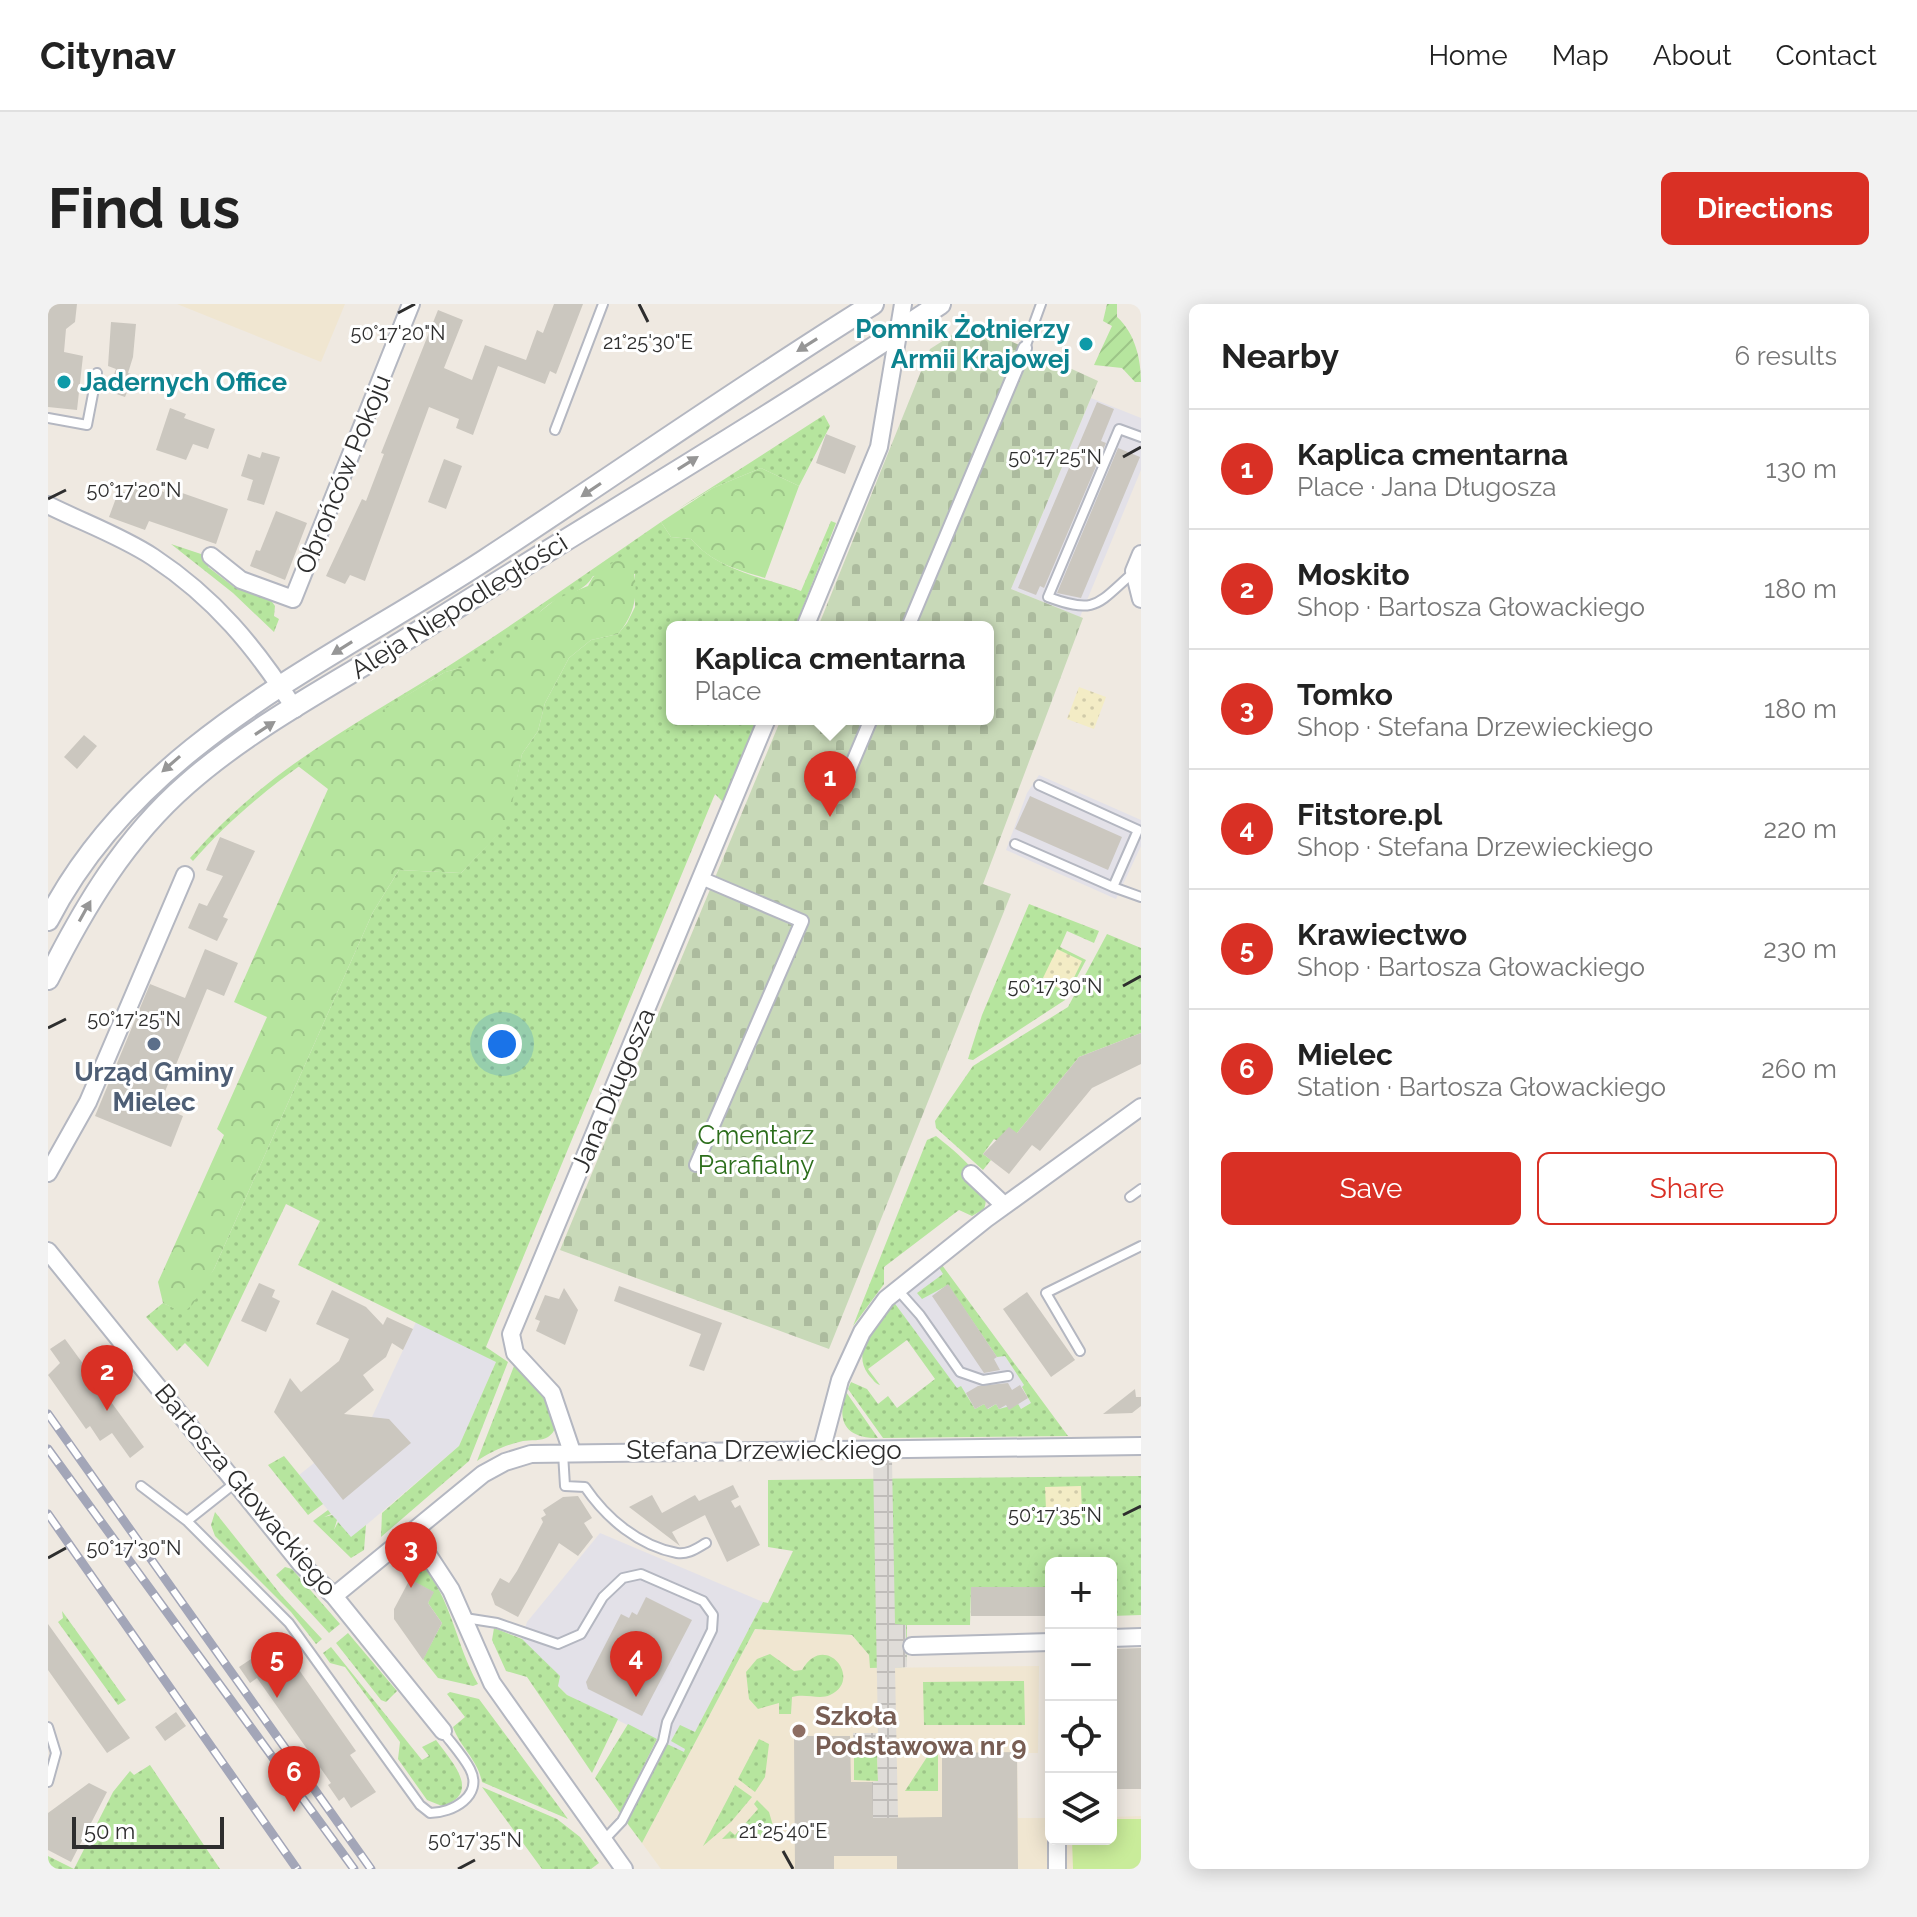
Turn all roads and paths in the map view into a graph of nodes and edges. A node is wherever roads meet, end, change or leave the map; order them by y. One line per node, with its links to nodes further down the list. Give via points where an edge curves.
1 (411, 304): 15 (street, Obrońców Pokoju, via 293,599 241,580)
2 (603, 304): 11 (lane)
3 (873, 304): 20 (street, Aleja Niepodległości, one-way to 20, via 471,569)
4 (903, 304): 7 (street)
5 (940, 304): 7 (street, Aleja Niepodległości)
6 (1041, 304): 8 (lane)
7 (897, 332): 18 (street, via 879,447); 21 (street, Aleja Niepodległości, one-way to 7)
8 (1025, 348): 19 (street)
9 (97, 373): 10 (lane, via 87,425)
10 (48, 418)
11 (555, 430)
12 (1141, 437): 16 (lane, via 1119,429 1048,597 1087,608)
13 (48, 505): 20 (street, via 151,555 194,587 242,633)
14 (1141, 554): 16 (street)
15 (211, 556)
16 (1134, 571): 17 (street)
17 (1141, 599)
18 (807, 621)
19 (911, 621)
20 (281, 687): 21 (street); 31 (street, Aleja Niepodległości, one-way to 31, via 211,732 136,796 86,858)
21 (295, 709): 32 (street, Aleja Niepodległości, one-way to 21, via 94,895 149,822 187,784)
22 (765, 725): 28 (street, Jana Długosza)
23 (868, 725): 24 (street)
24 (843, 785)
25 (1039, 785): 29 (lane, via 1138,830)
26 (1015, 844): 29 (lane)
27 (185, 875): 35 (street, via 88,1102)
28 (701, 878): 34 (street, via 802,921); 47 (street, Jana Długosza, via 511,1334 515,1353 556,1401)
29 (1113, 887): 30 (lane)
30 (1141, 897)
31 (48, 920)
32 (48, 979)
33 (1141, 1107): 39 (street)
34 (696, 1165)
35 (48, 1173)
36 (971, 1174): 39 (street)
37 (1141, 1189): 38 (lane)
38 (1130, 1197)
39 (1004, 1205): 42 (street)
40 (1141, 1246): 43 (lane, via 1046,1293)
41 (48, 1251): 48 (street, Bartosza Głowackiego)
42 (897, 1289): 44 (lane, via 960,1372 983,1380); 46 (street, via 862,1332 836,1390)
43 (1080, 1351)
44 (1008, 1376)
45 (1141, 1446): 46 (street, Stefana Drzewieckiego)
46 (822, 1448): 47 (street, Stefana Drzewieckiego)
47 (568, 1452): 51 (street, Stefana Drzewieckiego, via 505,1462); 52 (lane, via 565,1486 585,1487 603,1514 623,1528 677,1554)
48 (235, 1483): 50 (lane); 53 (street, Bartosza Głowackiego)
49 (141, 1486): 50 (lane)
50 (187, 1521): 59 (lane, via 289,1623 430,1813 457,1808 473,1781)
51 (413, 1532): 53 (street, Stefana Drzewieckiego); 54 (street)
52 (706, 1543)
53 (334, 1596): 59 (street, Bartosza Głowackiego)
54 (463, 1618): 62 (street, via 492,1683); 62 (lane, via 497,1623 558,1644 581,1634 603,1597 623,1578 641,1574 703,1601 713,1615 712,1630 667,1722 663,1741 622,1821)
55 (1141, 1637): 56 (street)
56 (1117, 1638)
57 (1045, 1642): 58 (street)
58 (912, 1646)
59 (443, 1731)
60 (49, 1732): 61 (lane, via 55,1763)
61 (48, 1782)
62 (604, 1841): 64 (street)
63 (1057, 1845): 65 (street)
64 (624, 1869)
65 (1057, 1869)

